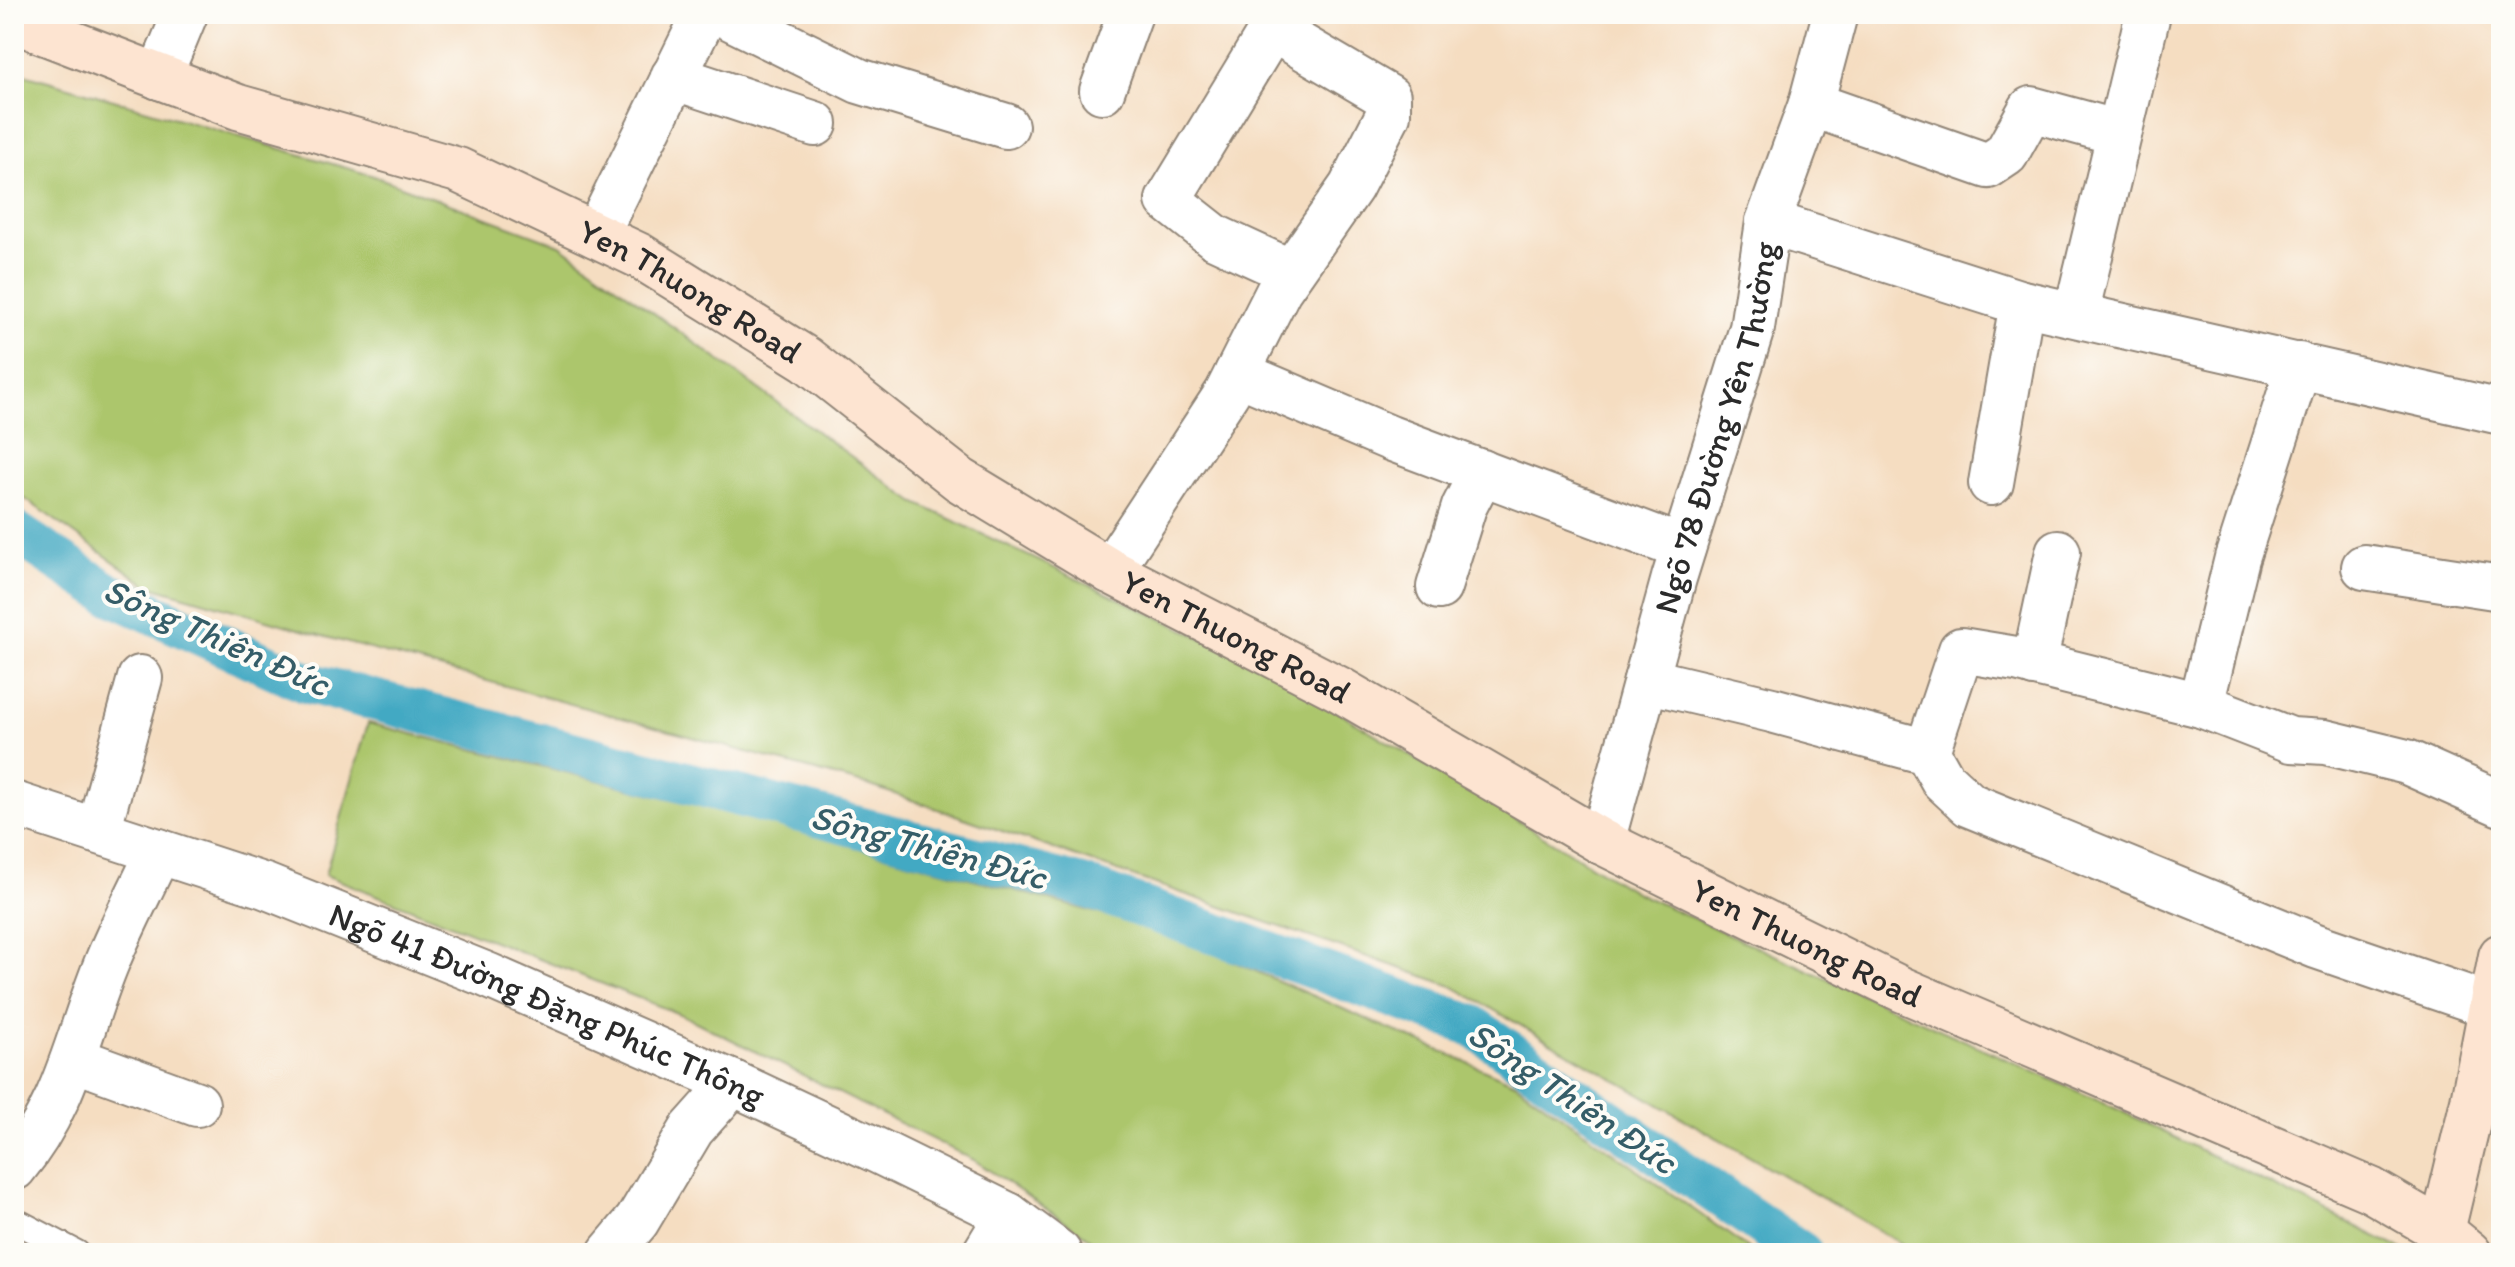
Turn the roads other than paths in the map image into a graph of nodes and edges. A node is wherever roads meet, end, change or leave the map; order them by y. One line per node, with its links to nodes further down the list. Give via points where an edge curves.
1 (185, 14): 9 (street)
2 (705, 14): 10 (street)
3 (723, 14): 14 (street, via 859,81)
4 (1130, 14): 11 (street)
5 (1835, 14): 12 (street, Ngõ 78 Đường Yên Thường)
6 (2148, 14): 15 (street)
7 (14, 18): 9 (main road, Yen Thuong Road)
8 (1276, 21): 18 (street, via 1390,101 1351,187); 18 (street, via 1168,200 1215,237)
9 (159, 77): 17 (main road, Yen Thuong Road, via 238,107 458,170)
10 (673, 77): 13 (street); 17 (street)
11 (1102, 91)
12 (1811, 104): 15 (street, via 1988,166 2006,154 2031,109); 16 (street, Ngõ 78 Đường Yên Thường)
13 (815, 124)
14 (1006, 126)
15 (2119, 133): 20 (street)
16 (1768, 222): 19 (street); 26 (street, Ngõ 78 Đường Yên Thường, via 1752,328)
17 (596, 235): 29 (main road, Yen Thuong Road, via 640,256 806,359 960,480)
18 (1291, 272): 22 (street)
19 (2022, 303): 20 (street); 25 (street)
20 (2076, 314): 21 (street)
21 (2299, 365): 23 (street); 35 (street, via 2237,558)
22 (1237, 373): 24 (street); 29 (street)
23 (2501, 412)
24 (1482, 472): 26 (street); 30 (street, via 1464,507)
25 (1991, 483)
26 (1683, 548): 34 (street, Ngõ 78 Đường Yên Thường)
27 (2058, 552): 32 (street)
28 (2364, 567): 31 (street)
29 (1110, 571): 40 (main road, Yen Thuong Road, via 1339,689)
30 (1439, 587)
31 (2501, 588)
32 (2034, 664): 35 (street); 36 (street, via 1961,650)
33 (140, 678): 39 (street)
34 (1646, 680): 36 (street); 40 (street, Ngõ 78 Đường Yên Thường)
35 (2201, 705): 38 (street, via 2291,740 2325,742 2407,762)
36 (1927, 752): 43 (street, via 1943,780 1970,805 2316,946)
37 (14, 804): 39 (street, Ngõ 41 Đường Đặng Phúc Thông)
38 (2501, 804)
39 (98, 831): 41 (street, Ngõ 41 Đường Đặng Phúc Thông)
40 (1602, 842): 50 (main road, Yen Thuong Road, via 1901,989 2371,1190)
41 (159, 851): 44 (street, via 106,963); 45 (street, Ngõ 41 Đường Đặng Phúc Thông, via 265,886 487,975)
42 (2501, 956): 43 (main road)
43 (2491, 1006): 50 (main road)
44 (74, 1059): 46 (street); 47 (street, via 61,1092)
45 (733, 1083): 48 (street, Ngõ 41 Đường Đặng Phúc Thông); 52 (street, via 692,1129 637,1221)
46 (197, 1104)
47 (14, 1168)
48 (1008, 1215): 53 (street); 54 (street, Ngõ 41 Đường Đặng Phúc Thông)
49 (14, 1220): 51 (lane)
50 (2456, 1242)
51 (77, 1253)
52 (610, 1253)
53 (985, 1253)
54 (1059, 1253)

